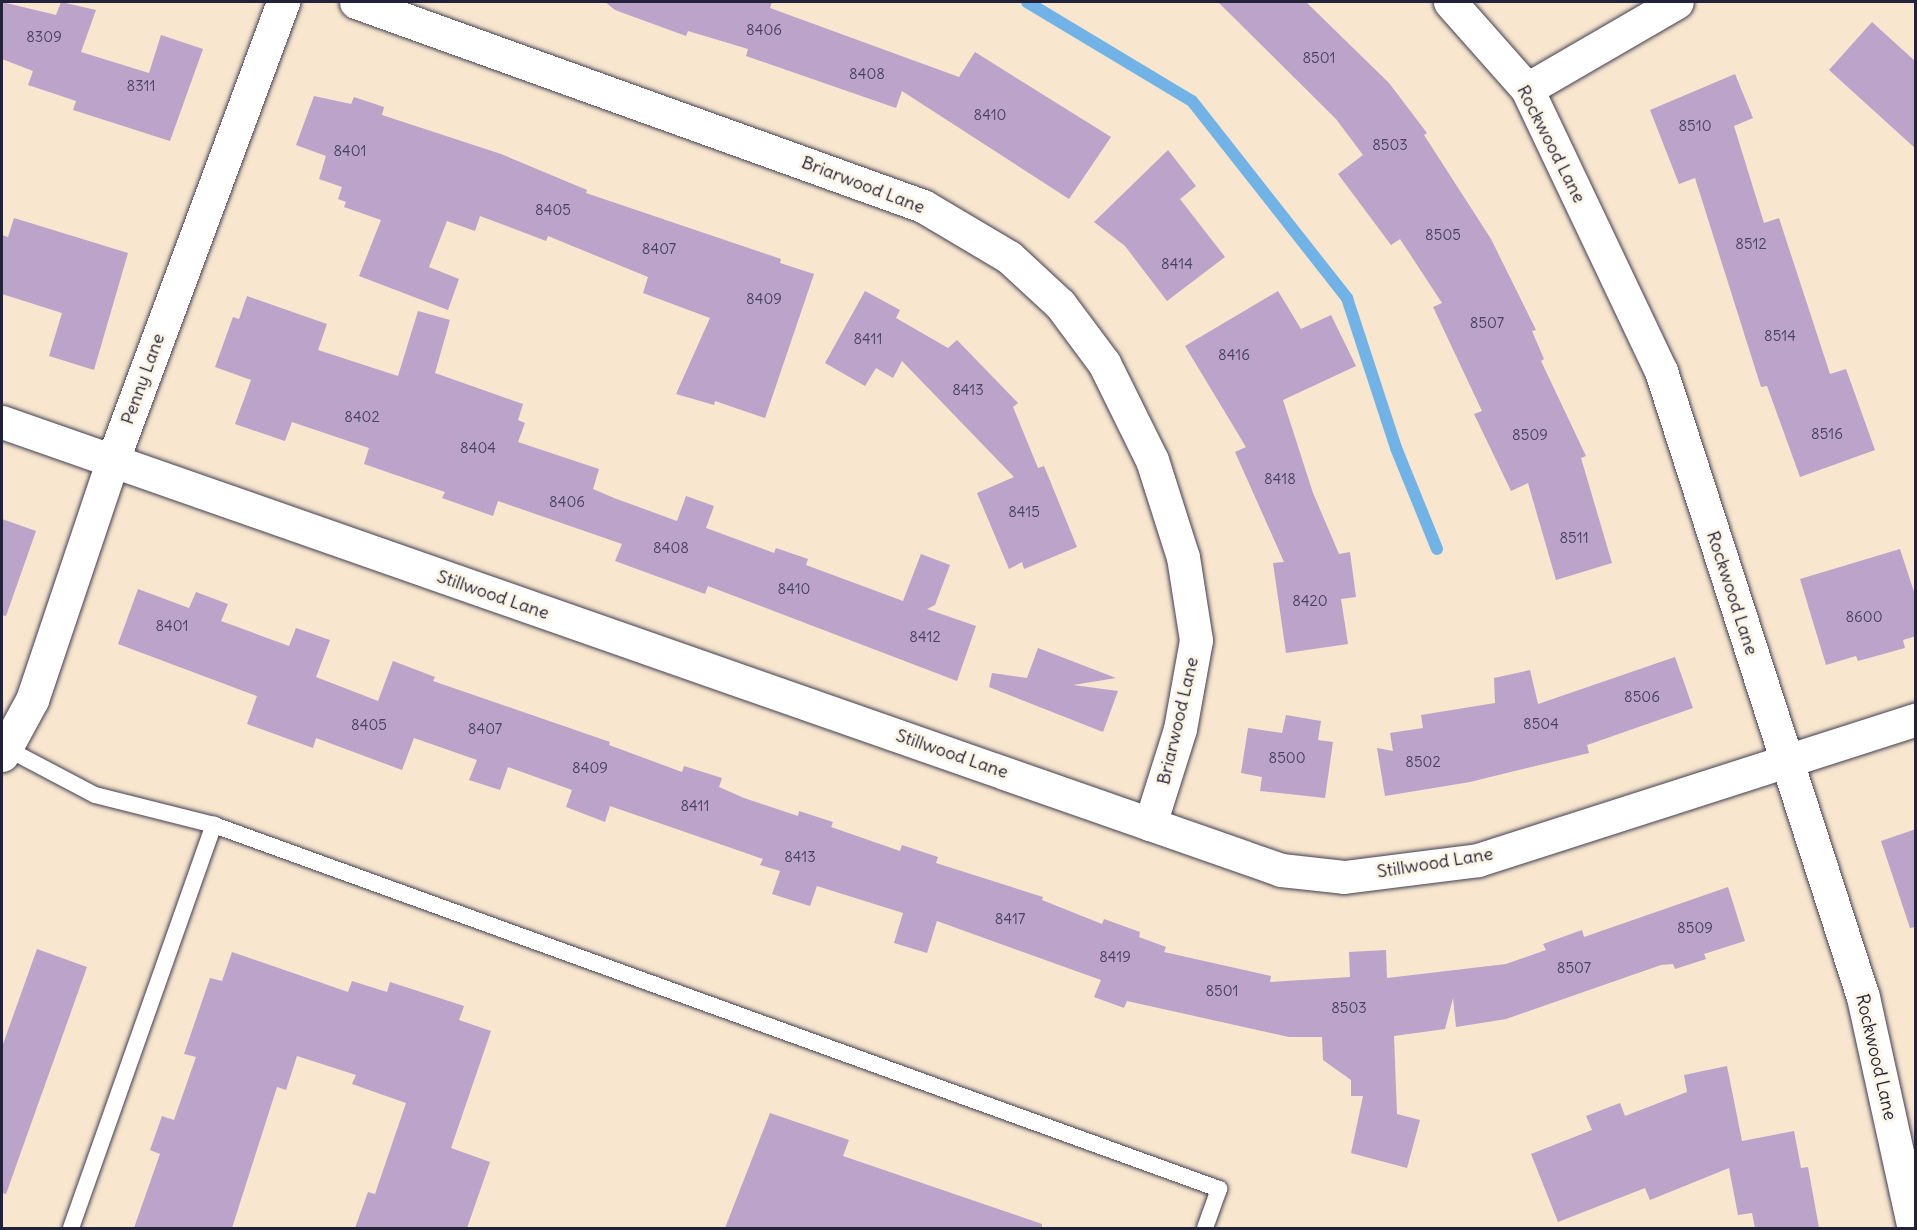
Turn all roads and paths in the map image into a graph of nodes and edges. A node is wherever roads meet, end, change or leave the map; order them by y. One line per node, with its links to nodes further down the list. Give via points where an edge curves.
1 (283, 2): 7 (street, Penny Lane)
2 (356, 2): 11 (street, Briarwood Lane, via 923,206 1009,258 1060,304 1104,363 1152,460 1183,557 1196,640 1180,729)
3 (1450, 2): 5 (street, Rockwood Lane)
4 (1677, 2): 5 (street)
5 (1527, 89): 10 (street, Rockwood Lane, via 1661,371)
6 (2, 422): 7 (street, Stillwood Lane)
7 (112, 462): 9 (street, Penny Lane, via 32,700); 11 (street, Stillwood Lane)
8 (1916, 719): 10 (street, Stillwood Lane)
9 (3, 751): 12 (lane, via 95,795)
10 (1786, 760): 11 (street, Stillwood Lane, via 1478,860 1394,872 1344,876 1281,870); 13 (street, Rockwood Lane, via 1863,997)
11 (1150, 824)
12 (214, 825): 14 (lane); 15 (lane, via 1219,1189)
13 (1913, 1215)
14 (71, 1228)
15 (1204, 1228)

